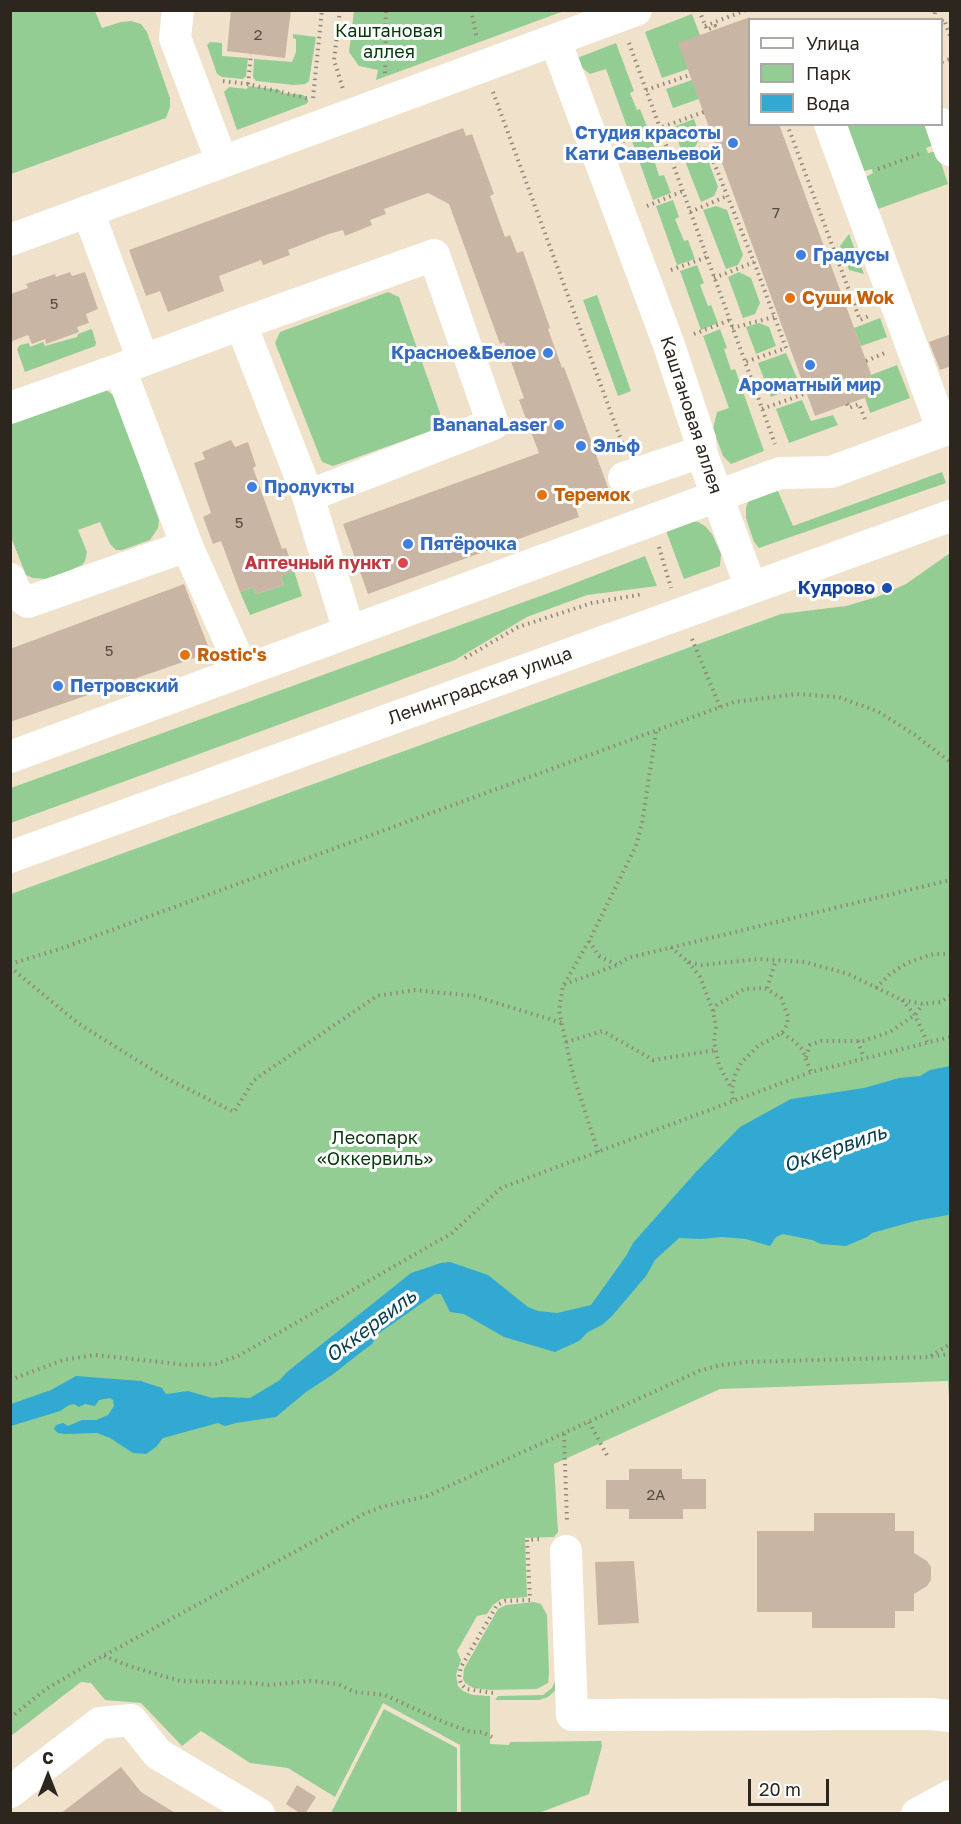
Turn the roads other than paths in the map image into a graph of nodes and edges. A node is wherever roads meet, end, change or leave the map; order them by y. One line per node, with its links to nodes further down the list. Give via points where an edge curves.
1 (172, 20): 5 (street)
2 (630, 22): 3 (street)
3 (555, 40): 5 (street, via 481,56); 12 (street, Каштановая аллея, via 669,345)
4 (831, 126): 11 (street)
5 (222, 162): 6 (street)
6 (88, 211): 7 (street); 9 (street)
7 (10, 240)
8 (241, 324): 9 (street); 14 (street); 14 (street, via 434,255 493,424)
9 (132, 364): 10 (street); 17 (street)
10 (10, 408)
11 (947, 430): 15 (street, via 831,472 780,473)
12 (701, 452): 13 (street); 15 (street, Каштановая аллея)
13 (633, 475)
14 (308, 496): 20 (street)
15 (717, 496): 19 (street, Каштановая аллея); 20 (street)
16 (951, 516): 19 (street, Ленинградская улица)
17 (187, 546): 18 (street, via 28,602 15,592); 21 (street)
18 (10, 579)
19 (751, 588): 23 (street, Ленинградская улица)
20 (349, 631): 21 (street)
21 (241, 672): 22 (street)
22 (10, 757)
23 (10, 857)
24 (560, 1539): 25 (street, via 572,1715 753,1700)
25 (951, 1716)
26 (10, 1792): 28 (street, via 100,1723 130,1720 158,1754)
27 (951, 1796): 29 (street)
28 (243, 1809)
29 (917, 1814)

